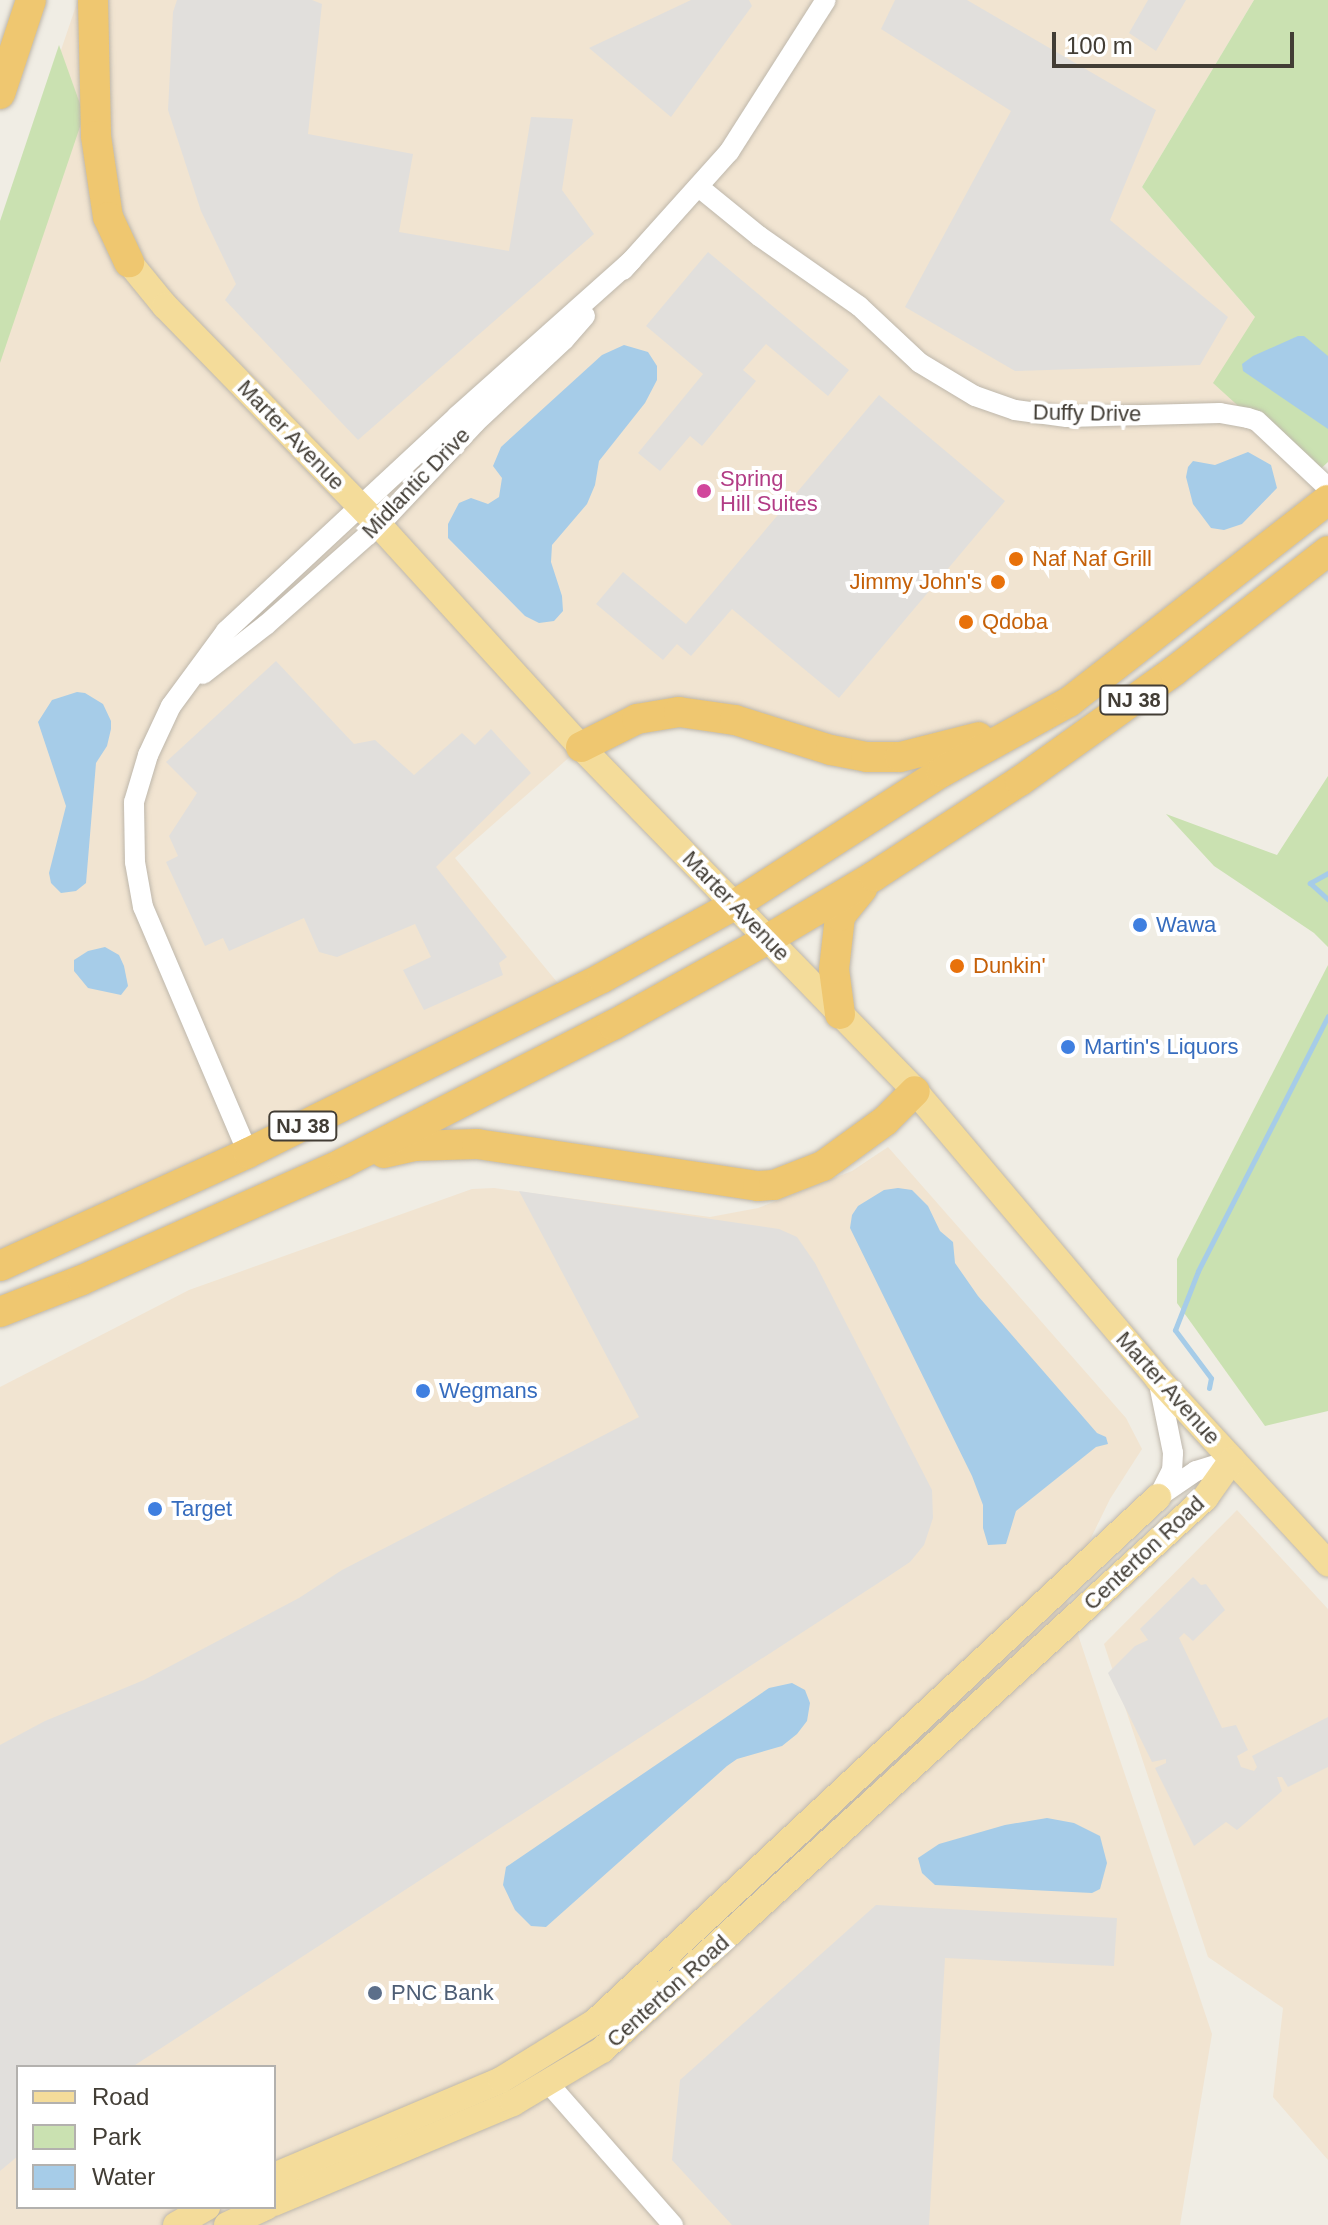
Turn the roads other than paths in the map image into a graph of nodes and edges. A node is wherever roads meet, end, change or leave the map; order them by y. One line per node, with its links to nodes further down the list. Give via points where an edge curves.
1 (31, 0): 4 (highway)
2 (93, 0): 7 (highway, via 96,136 108,217)
3 (826, 0): 5 (street, Midlantic Drive, via 749,125)
4 (0, 94)
5 (700, 188): 6 (street, Midlantic Drive); 8 (street, Duffy Drive, via 859,306 915,359 975,396 1015,410 1067,417 1220,413 1248,418)
6 (632, 260): 10 (street, Midlantic Drive); 11 (street, Midlantic Drive, via 564,340 475,423)
7 (129, 262): 10 (main road, Marter Avenue, via 165,306)
8 (1328, 488)
9 (1328, 500): 14 (highway, NJ 38)
10 (360, 505): 11 (main road, Marter Avenue); 13 (street, Midlantic Drive, via 226,631)
11 (379, 525): 13 (street, Midlantic Drive); 15 (main road, Marter Avenue)
12 (1328, 551): 16 (highway, NJ 38, via 1174,671)
13 (184, 689): 21 (street, Midlantic Drive, via 148,755 134,802 135,862 143,907)
14 (1069, 702): 15 (highway, via 966,742 900,757 831,750 735,720 679,712 637,719); 17 (highway, NJ 38, via 942,772)
15 (581, 747): 17 (main road, Marter Avenue)
16 (874, 876): 18 (highway, NJ 38); 19 (highway, via 840,916 834,969)
17 (736, 904): 18 (main road, Marter Avenue); 21 (highway, NJ 38, via 602,978)
18 (768, 939): 19 (main road, Marter Avenue); 22 (highway, NJ 38)
19 (840, 1014): 20 (main road, Marter Avenue)
20 (915, 1091): 22 (highway, via 885,1121 823,1166 774,1185 477,1144 414,1146); 25 (main road, Marter Avenue)
21 (248, 1153): 23 (highway, NJ 38)
22 (343, 1163): 24 (highway, NJ 38)
23 (0, 1266)
24 (0, 1312)
25 (1158, 1379): 26 (main road, Marter Avenue); 27 (street, via 1173,1453 1172,1470)
26 (1232, 1460): 27 (street, Centerton Road, via 1196,1471); 28 (main road, Marter Avenue); 29 (main road, Centerton Road, via 1205,1498 634,2023)
27 (1158, 1497): 30 (main road, Centerton Road, via 595,2022 501,2080)
28 (1328, 1563)
29 (549, 2084): 31 (main road, Centerton Road, via 427,2142); 36 (street)
30 (276, 2175)
31 (276, 2202)
32 (204, 2209): 34 (main road)
33 (262, 2209): 35 (main road)
34 (176, 2225)
35 (227, 2225)
36 (673, 2225)

